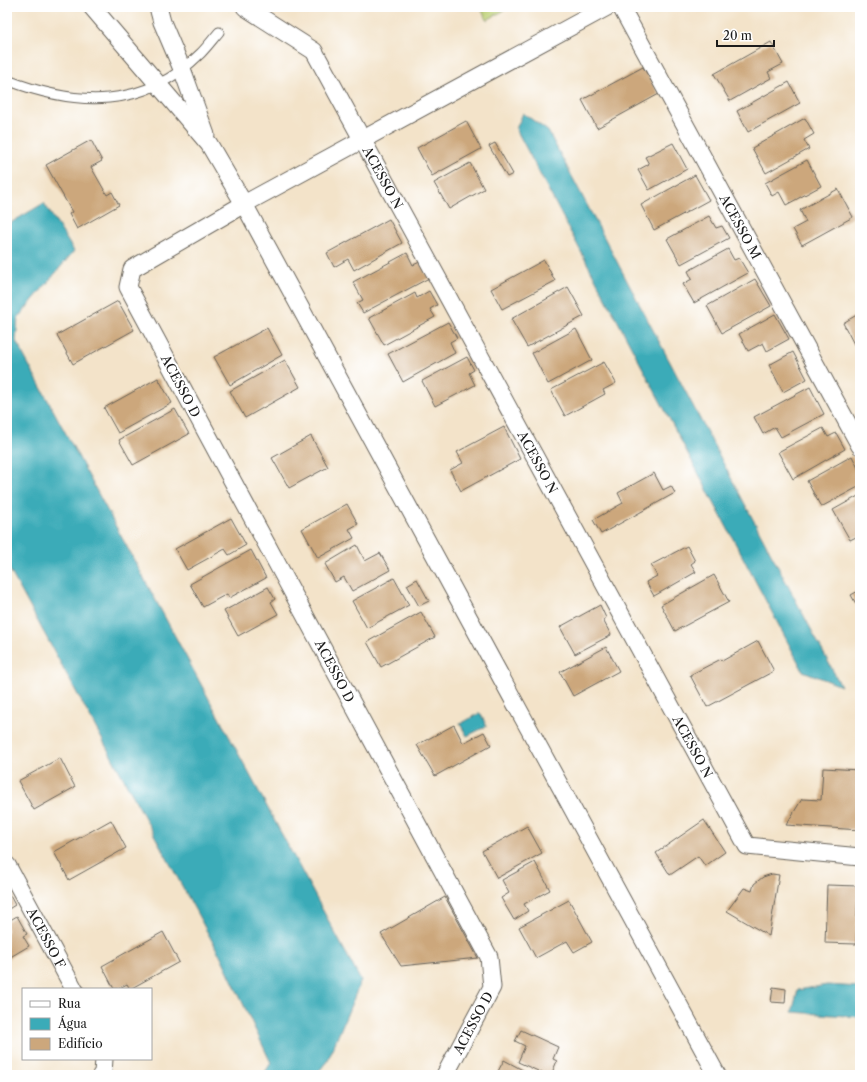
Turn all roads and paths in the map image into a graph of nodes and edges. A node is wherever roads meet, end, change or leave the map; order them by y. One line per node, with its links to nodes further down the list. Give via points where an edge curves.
1 (92, 7): 9 (street)
2 (158, 7): 7 (street)
3 (245, 7): 10 (street, ACESSO N, via 314,51)
4 (607, 7): 10 (street)
5 (621, 7): 13 (street, ACESSO M)
6 (219, 32): 7 (lane, via 201,53)
7 (182, 69): 9 (lane); 11 (street)
8 (7, 80): 9 (lane, via 27,88 76,99 109,99 134,94)
9 (158, 84): 11 (street)
10 (362, 139): 12 (street); 14 (street, ACESSO N, via 747,846)
11 (209, 144): 12 (street)
12 (244, 204): 19 (street, ACESSO D, via 132,269 128,287 489,957 492,987); 20 (street)
13 (860, 446)
14 (860, 857)
15 (7, 865): 16 (street, ACESSO F)
16 (73, 988)
17 (104, 1060): 18 (street)
18 (101, 1075)
19 (445, 1075)
20 (717, 1075)

